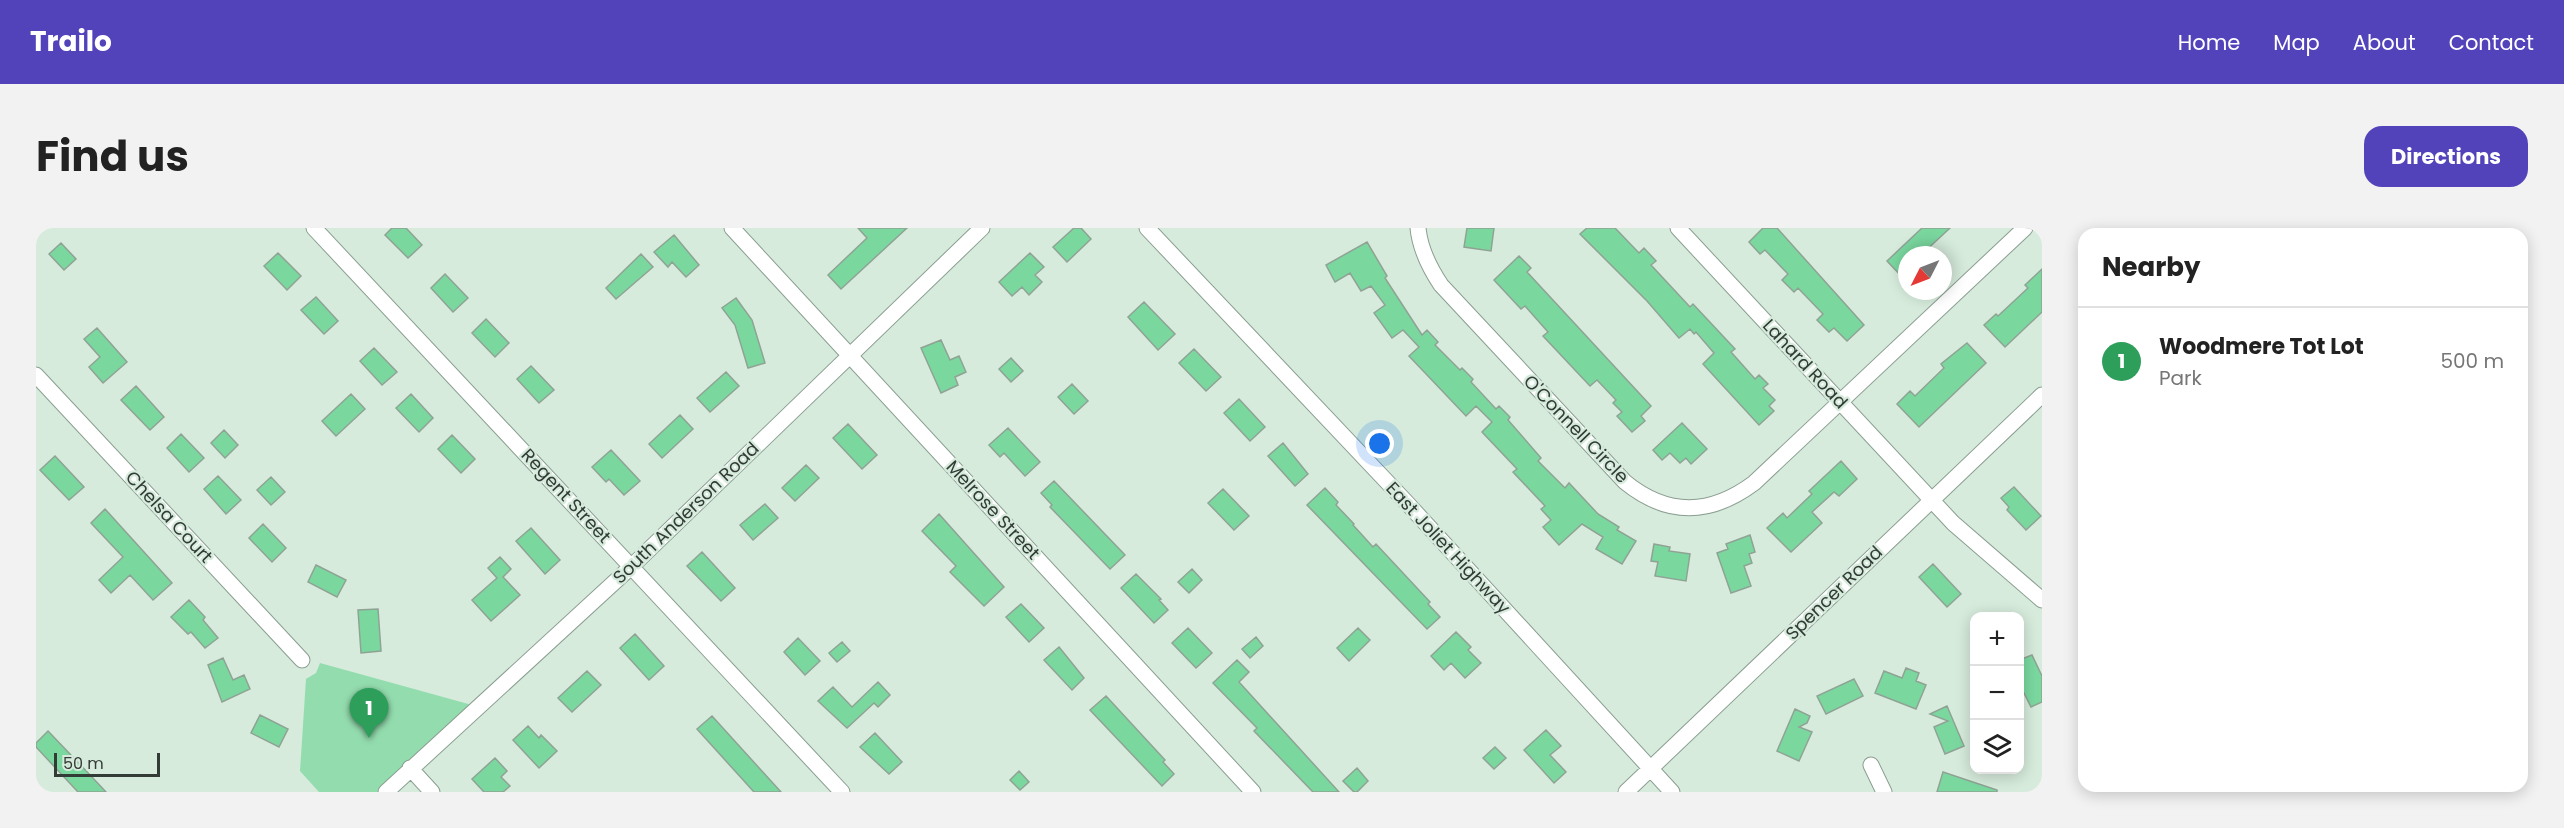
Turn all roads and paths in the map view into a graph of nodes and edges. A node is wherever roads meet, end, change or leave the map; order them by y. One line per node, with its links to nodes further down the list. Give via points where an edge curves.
1 (314, 228): 13 (street, Regent Street)
2 (732, 228): 8 (street, Melrose Street)
3 (982, 228): 8 (street, South Anderson Road)
4 (1147, 228): 18 (street, East Joliet Highway)
5 (1418, 228): 11 (street, O'Connell Circle, via 1430,268 1454,300 1625,482 1659,502 1699,508 1740,494)
6 (1678, 228): 11 (street, Lahard Road)
7 (2025, 228): 11 (street, O'Connell Circle)
8 (850, 354): 13 (street, South Anderson Road); 22 (street, Melrose Street)
9 (36, 375): 15 (street, Chelsa Court)
10 (2042, 395): 12 (street, Spencer Road)
11 (1841, 402): 12 (street, Lahard Road)
12 (1931, 500): 14 (street, Lahard Road, via 1970,540); 18 (street, Spencer Road)
13 (632, 566): 17 (street, South Anderson Road); 21 (street, Regent Street)
14 (2042, 600)
15 (302, 660)
16 (1871, 765): 25 (street)
17 (410, 768): 19 (street, South Anderson Road); 20 (street)
18 (1651, 768): 23 (street, Spencer Road); 24 (street, East Joliet Highway)
19 (386, 792)
20 (432, 792)
21 (842, 792)
22 (1253, 792)
23 (1626, 792)
24 (1672, 792)
25 (1884, 792)

